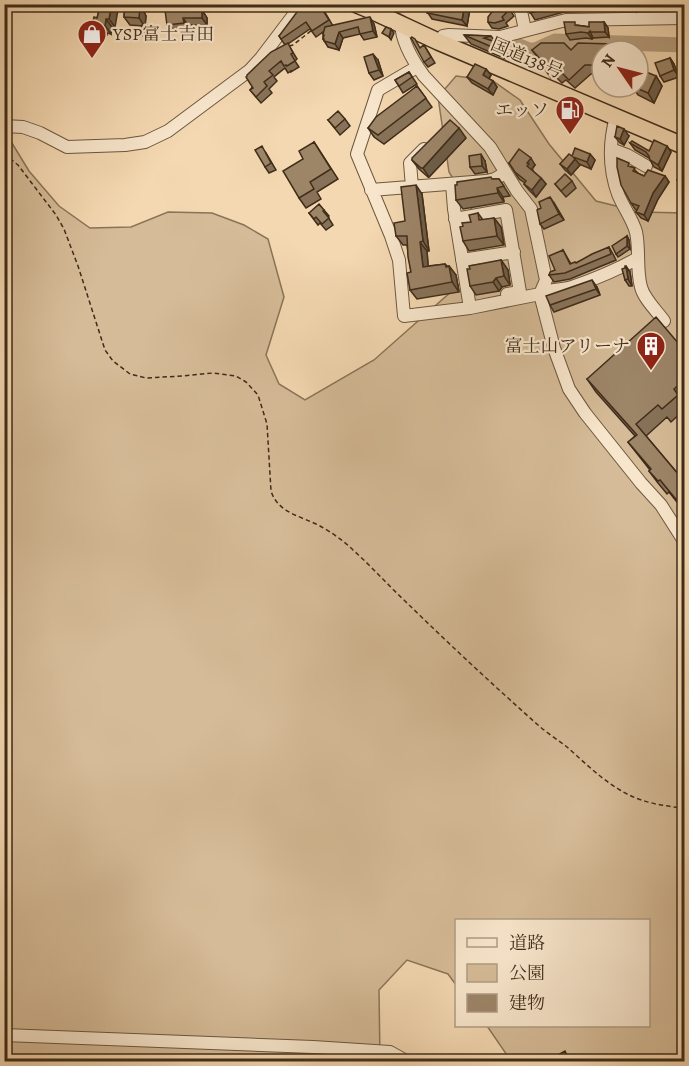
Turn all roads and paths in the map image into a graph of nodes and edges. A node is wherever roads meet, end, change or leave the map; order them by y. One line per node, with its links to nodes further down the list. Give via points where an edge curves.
1 (302, 4): 12 (street, via 250,70 168,132 145,142 67,147 23,127)
2 (515, 4): 7 (street, via 521,11)
3 (365, 6): 5 (highway, 国道138号)
4 (684, 18): 7 (street, via 566,20)
5 (400, 24): 8 (highway, 国道138号); 10 (street)
6 (314, 29): 9 (path)
7 (525, 30): 8 (street, via 500,37 449,34)
8 (439, 42): 11 (highway, 国道138号)
9 (285, 47)
10 (417, 67): 18 (street, via 456,118 490,147); 21 (street, via 378,90 357,154)
11 (616, 117): 14 (highway, 国道138号); 15 (street)
12 (4, 126)
13 (431, 142): 20 (street, via 410,163)
14 (684, 146)
15 (611, 149): 17 (street); 24 (street, via 619,195 638,243)
16 (4, 154): 30 (path, via 18,165 64,229 105,350 113,361 130,374 146,378 213,373 237,376 246,382 258,395 267,424 271,490 280,507 323,528 351,548 470,663 599,776 641,801)
17 (646, 166)
18 (505, 172): 19 (street, via 495,179); 26 (street, via 531,209 546,280)
19 (452, 184): 20 (street); 22 (street)
20 (412, 187): 21 (street)
21 (371, 190): 27 (street, via 399,260 404,316)
22 (455, 219): 23 (street, via 506,210); 25 (street)
23 (514, 252): 25 (street); 27 (street, via 520,292)
24 (638, 258): 26 (street, via 569,288); 28 (street, via 641,290)
25 (462, 260): 27 (street)
26 (540, 294): 27 (street); 29 (street, via 569,389 661,505)
27 (469, 303)
28 (664, 321)
29 (684, 541)
30 (684, 808)
31 (4, 1035): 32 (street, via 390,1052)
32 (408, 1062)

